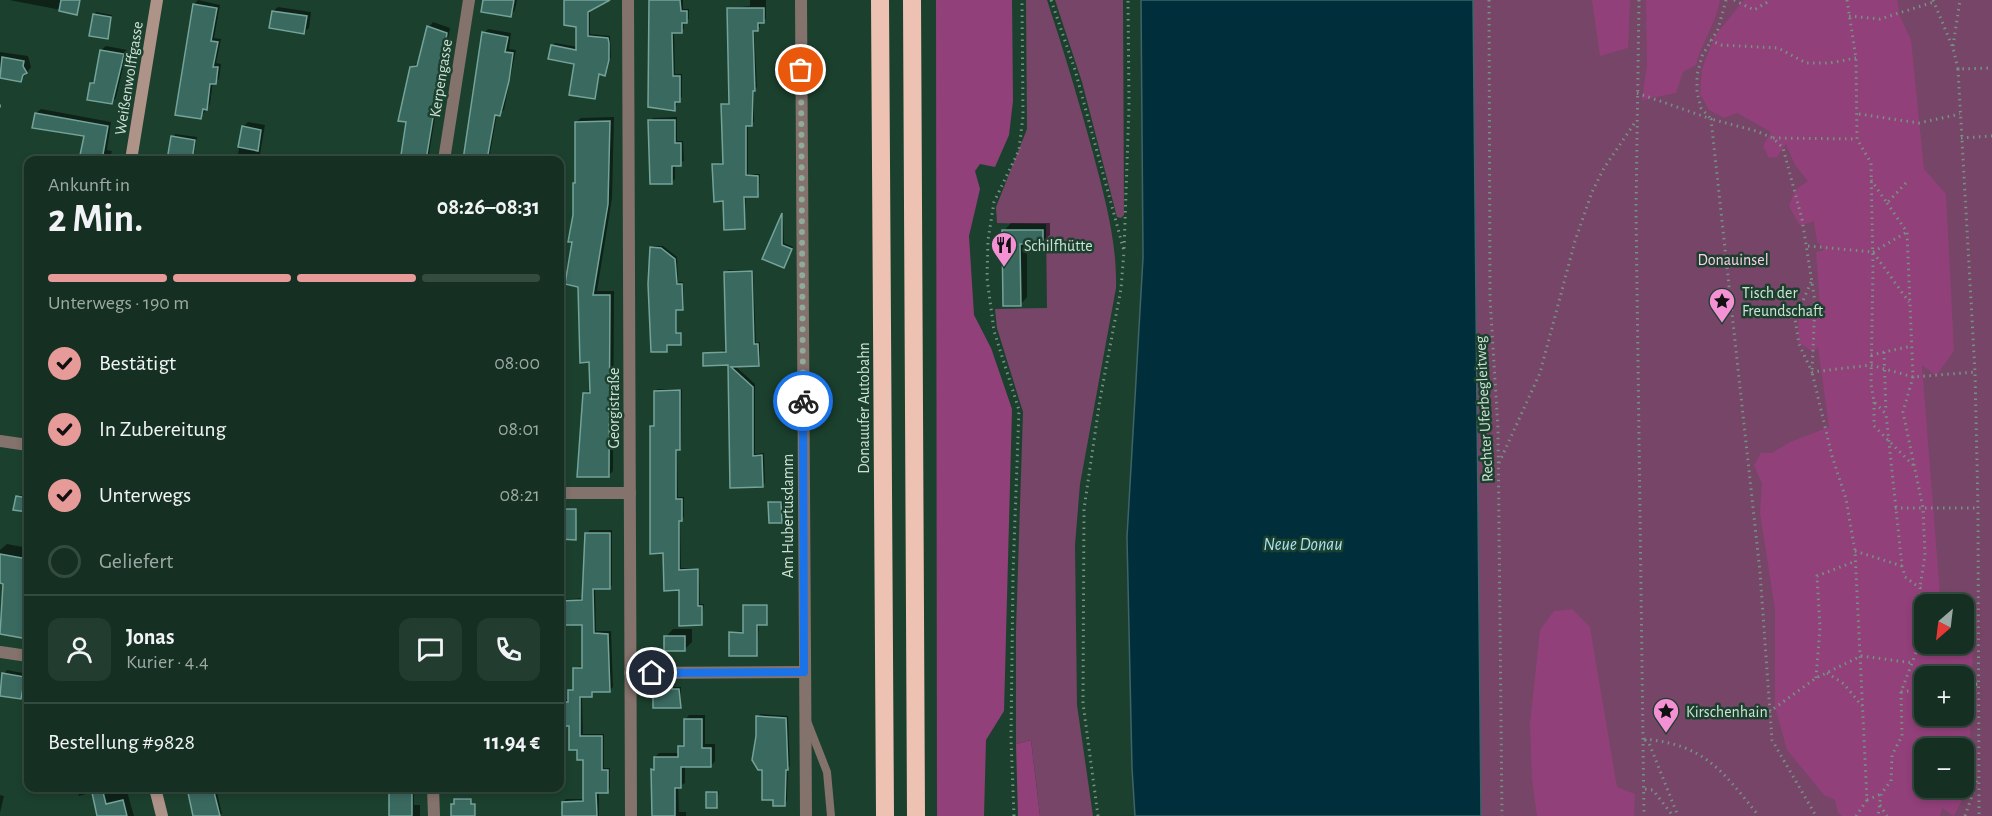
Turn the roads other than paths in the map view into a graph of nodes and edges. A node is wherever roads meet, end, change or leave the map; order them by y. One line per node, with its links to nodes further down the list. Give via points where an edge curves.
1 (157, 0): 7 (street, Weißenwolffgasse)
2 (469, 0): 8 (street, Kerpengasse)
3 (628, 0): 12 (street, Georgistraße)
4 (801, 0): 15 (street, Am Hubertusdamm)
5 (880, 0): 25 (highway, Donauufer Autobahn)
6 (912, 0): 26 (highway)
7 (132, 156)
8 (445, 156)
9 (0, 441): 10 (street)
10 (24, 444)
11 (564, 493): 12 (street)
12 (630, 493): 16 (street, Georgistraße)
13 (0, 652): 14 (street)
14 (24, 655)
15 (804, 672): 16 (street); 17 (street, Am Hubertusdamm)
16 (630, 673): 22 (street, Georgistraße)
17 (806, 717): 23 (street, Am Hubertusdamm); 24 (lane, via 827,772)
18 (156, 792): 20 (street)
19 (433, 792): 21 (street)
20 (162, 816)
21 (434, 816)
22 (631, 816)
23 (806, 816)
24 (831, 816)
25 (885, 816)
26 (916, 816)

